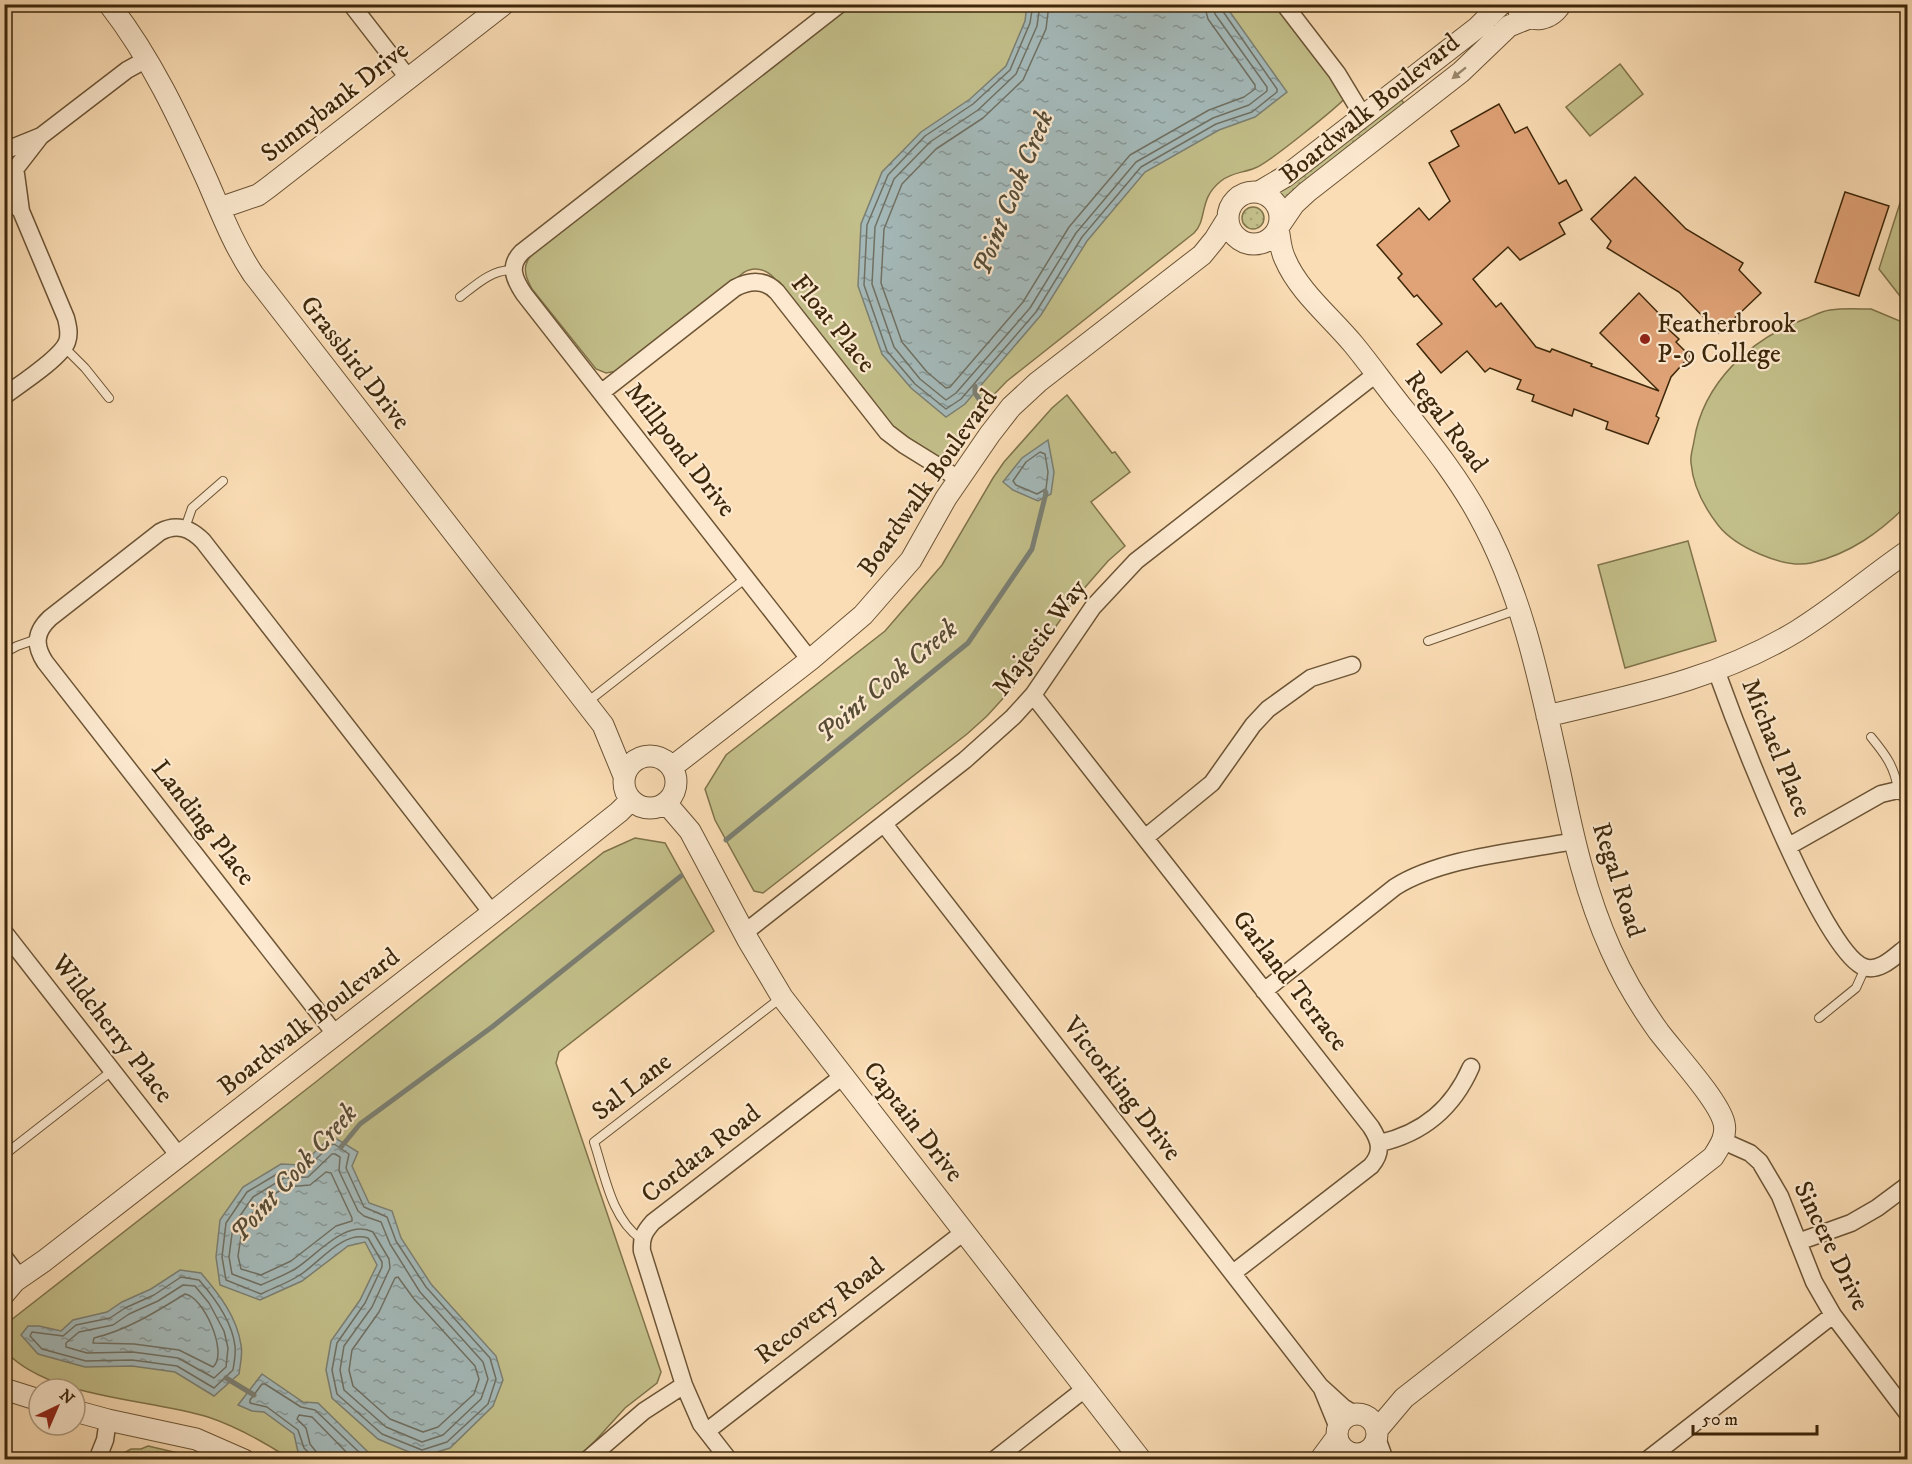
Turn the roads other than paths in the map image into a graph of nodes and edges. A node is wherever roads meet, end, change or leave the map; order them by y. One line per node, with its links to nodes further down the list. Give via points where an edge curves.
1 (110, 4): 9 (street, Grassbird Drive)
2 (351, 4): 10 (street)
3 (504, 4): 10 (street, Sunnybank Drive)
4 (840, 4): 23 (street, via 522,252)
5 (1284, 4): 11 (street)
6 (1501, 4): 11 (street, Boardwalk Boulevard, via 1478,27)
7 (1561, 4): 8 (street, Boardwalk Boulevard, via 1544,19)
8 (1522, 11): 20 (street, Boardwalk Boulevard, one-way to 20, via 1461,72 1307,192)
9 (147, 59): 12 (street); 17 (street, Grassbird Drive)
10 (409, 79): 17 (street, Sunnybank Drive, via 258,195)
11 (1368, 112): 15 (street, Boardwalk Boulevard, via 1286,176)
12 (41, 136): 13 (street); 14 (street)
13 (4, 151): 14 (street, via 13,157)
14 (12, 176): 18 (street)
15 (1259, 192): 19 (street, via 1237,197); 20 (street, via 1278,208)
16 (4, 193): 18 (street)
17 (220, 208): 44 (street, Grassbird Drive, via 234,243 262,287)
18 (21, 211): 26 (street, via 66,318 69,334)
19 (1228, 218): 21 (street, via 1234,234); 22 (street, Boardwalk Boulevard)
20 (1278, 227): 21 (street, via 1268,240); 24 (street, Regal Road)
21 (1251, 244): 22 (street, Boardwalk Boulevard); 24 (street, Regal Road)
22 (1202, 255): 31 (street, Boardwalk Boulevard, via 1038,382 1011,407)
23 (513, 270): 25 (lane, via 502,270 485,278); 28 (street, Millpond Drive, via 518,286)
24 (1291, 271): 27 (street, Regal Road)
25 (460, 297)
26 (64, 347): 29 (street); 30 (lane)
27 (1376, 374): 36 (street, Regal Road, via 1467,496 1496,549); 43 (street, Majestic Way, via 1130,567 1093,607)
28 (602, 392): 31 (street, Float Place, via 735,288 748,282 764,283 777,292 888,432); 35 (street, Millpond Drive)
29 (4, 396)
30 (109, 398)
31 (958, 479): 40 (street, Boardwalk Boulevard, via 897,579 863,615)
32 (223, 481): 33 (lane, via 192,508)
33 (184, 528): 37 (street, via 160,532 50,618); 58 (street, via 203,541)
34 (1908, 551): 42 (street, via 1795,632)
35 (747, 578): 40 (street, Millpond Drive); 44 (lane)
36 (1520, 609): 38 (lane); 45 (street, Regal Road)
37 (37, 639): 39 (lane); 66 (street, Landing Place, via 45,662)
38 (1428, 640)
39 (4, 653)
40 (810, 660): 49 (street, Boardwalk Boulevard)
41 (1352, 665): 55 (street, via 1311,678 1268,710 1212,783)
42 (1716, 670): 45 (street, via 1658,690); 57 (street, Michael Place, via 1756,776)
43 (1033, 695): 54 (street, Majestic Way, via 989,740); 55 (street, Garland Terrace)
44 (586, 703): 46 (street, Grassbird Drive)
45 (1547, 716): 56 (street, Regal Road)
46 (603, 725): 48 (street, Grassbird Drive); 50 (street, Grassbird Drive)
47 (1871, 736): 51 (lane, Michael Place, via 1891,762)
48 (645, 756): 49 (street, via 660,757); 50 (street, via 632,763)
49 (672, 767): 53 (street, via 676,786)
50 (624, 776): 52 (street)
51 (1903, 792): 57 (street, Michael Place, via 1881,794)
52 (631, 800): 53 (street, via 644,808); 58 (street, Boardwalk Boulevard)
53 (666, 803): 60 (street, Captain Drive, via 690,831)
54 (884, 824): 60 (street, Majestic Way); 79 (street, Victorking Drive)
55 (1146, 837): 63 (street, Garland Terrace)
56 (1574, 841): 63 (street, via 1487,857 1411,877); 70 (street, Regal Road, via 1590,897 1625,978 1656,1029 1719,1111)
57 (1789, 846): 62 (street, Michael Place, via 1831,930 1850,956)
58 (492, 913): 66 (street, Boardwalk Boulevard)
59 (4, 932): 68 (street, Wildcherry Place)
60 (744, 933): 64 (street, Captain Drive)
61 (1908, 946): 62 (street, via 1883,965)
62 (1865, 968): 65 (lane, via 1856,988)
63 (1264, 991): 71 (street, Garland Terrace)
64 (782, 997): 69 (street, Captain Drive); 76 (lane, Sal Lane, via 594,1142 618,1213)
65 (1819, 1018)
66 (336, 1035): 73 (street, Boardwalk Boulevard)
67 (1472, 1067): 71 (street, via 1447,1106 1409,1135)
68 (113, 1070): 72 (lane); 73 (street, Wildcherry Place)
69 (843, 1076): 75 (street, Captain Drive); 76 (street, Cordata Road, via 653,1222)
70 (1723, 1141): 77 (street, Sincere Drive, via 1760,1162 1780,1196); 88 (street, via 1713,1157)
71 (1380, 1143): 79 (street, via 1371,1166)
72 (4, 1155)
73 (179, 1156): 80 (street, Boardwalk Boulevard)
74 (1908, 1185): 77 (street, via 1851,1223)
75 (964, 1232): 84 (street, Captain Drive); 89 (street, Recovery Road)
76 (641, 1239): 82 (street, Cordata Road)
77 (1798, 1242): 81 (street, Sincere Drive)
78 (4, 1257): 80 (street)
79 (1233, 1274): 83 (street, Victorking Drive)
80 (11, 1284)
81 (1833, 1316): 86 (street, Sincere Drive); 99 (street)
82 (684, 1386): 89 (street, Cordata Road); 93 (street, via 645,1411)
83 (1320, 1386): 88 (street, Victorking Drive); 90 (street, Victorking Drive)
84 (1086, 1388): 95 (street); 96 (street, Captain Drive)
85 (87, 1414): 87 (street)
86 (1908, 1414)
87 (108, 1420): 91 (street); 92 (street, via 196,1439)
88 (1369, 1425): 90 (street, via 1371,1449); 90 (street, via 1345,1419); 98 (street)
89 (707, 1431): 94 (street, Cordata Road)
90 (1348, 1449): 97 (street)
91 (97, 1460)
92 (244, 1460)
93 (587, 1460)
94 (729, 1460)
95 (994, 1460)
96 (1141, 1460)
97 (1320, 1460)
98 (1385, 1460)
99 (1647, 1460)

